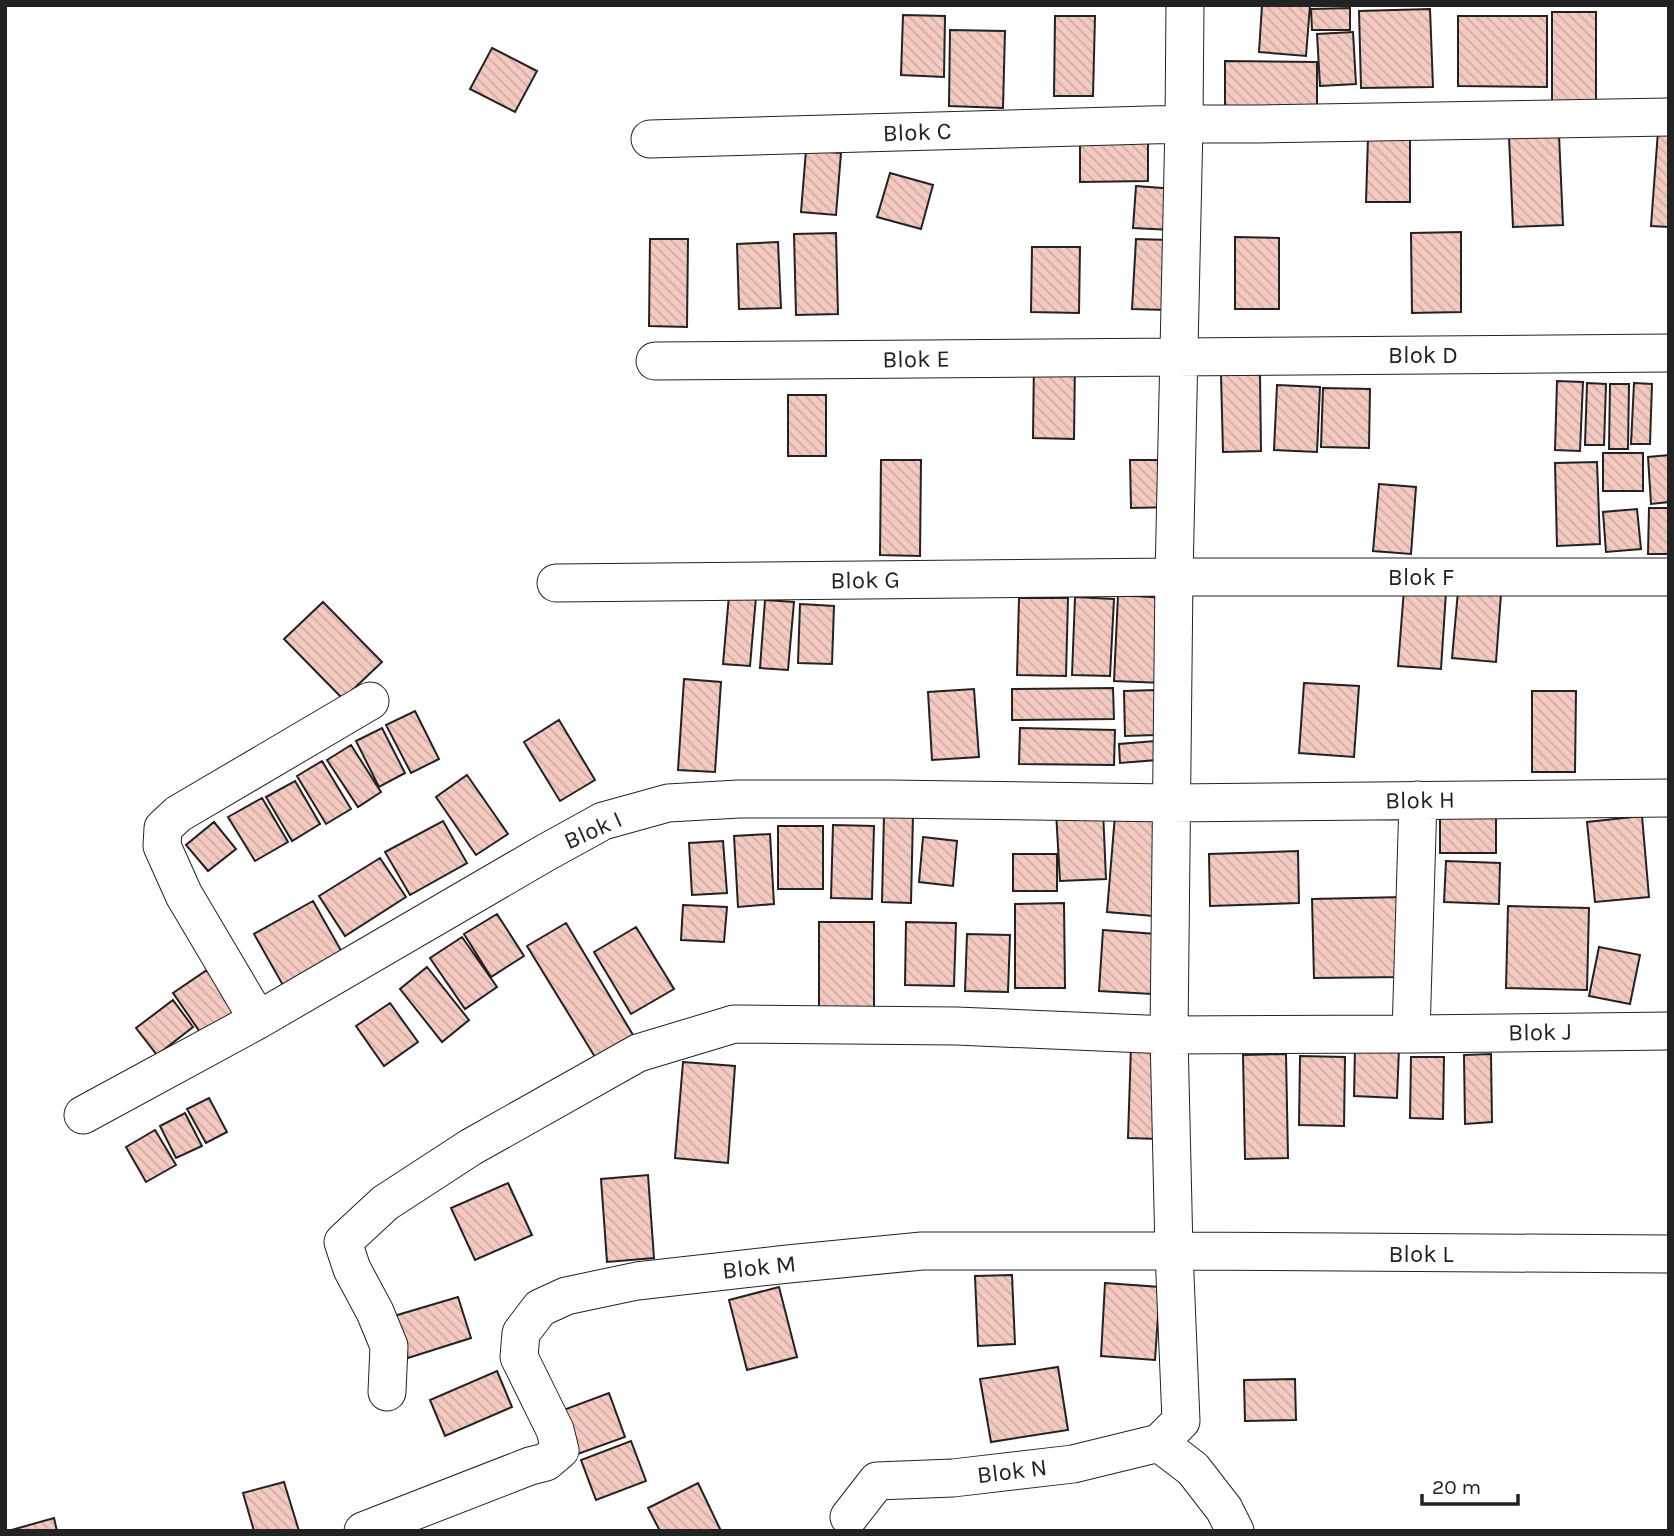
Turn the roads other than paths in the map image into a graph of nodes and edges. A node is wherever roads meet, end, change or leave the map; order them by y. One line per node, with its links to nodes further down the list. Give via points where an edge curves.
1 (1185, 5): 3 (street)
2 (1669, 117): 3 (street, Blok C)
3 (1184, 124): 4 (street, Blok C); 6 (street)
4 (650, 139)
5 (1669, 353): 6 (street, Blok D)
6 (1178, 356): 7 (street, Blok E); 8 (street)
7 (654, 361)
8 (1174, 577): 9 (street, Blok F); 10 (street, Blok G); 14 (street)
9 (1669, 577)
10 (556, 583)
11 (370, 701): 15 (street, via 178,814 163,828 162,846 184,895)
12 (1669, 798): 13 (street, Blok H)
13 (1418, 800): 14 (street, Blok H); 17 (street)
14 (1171, 803): 15 (street, Blok I, via 739,799 668,803 603,821); 18 (street)
15 (258, 1020): 19 (street, Blok I)
16 (1669, 1031): 17 (street, Blok J)
17 (1411, 1034): 18 (street, Blok J)
18 (1169, 1035): 20 (street); 22 (street, Blok J, via 956,1026 733,1024 638,1052 471,1147 385,1203 343,1242 389,1346)
19 (83, 1115)
20 (1174, 1251): 21 (street, Blok L); 23 (street); 25 (street, Blok M, via 922,1251 637,1281 566,1296 540,1308 521,1333 519,1357 560,1450 546,1462)
21 (1669, 1254)
22 (387, 1392)
23 (1170, 1432): 24 (street, Blok N, via 1073,1464 953,1478 877,1480); 26 (street)
24 (849, 1517)
25 (362, 1531)
26 (1235, 1531)

